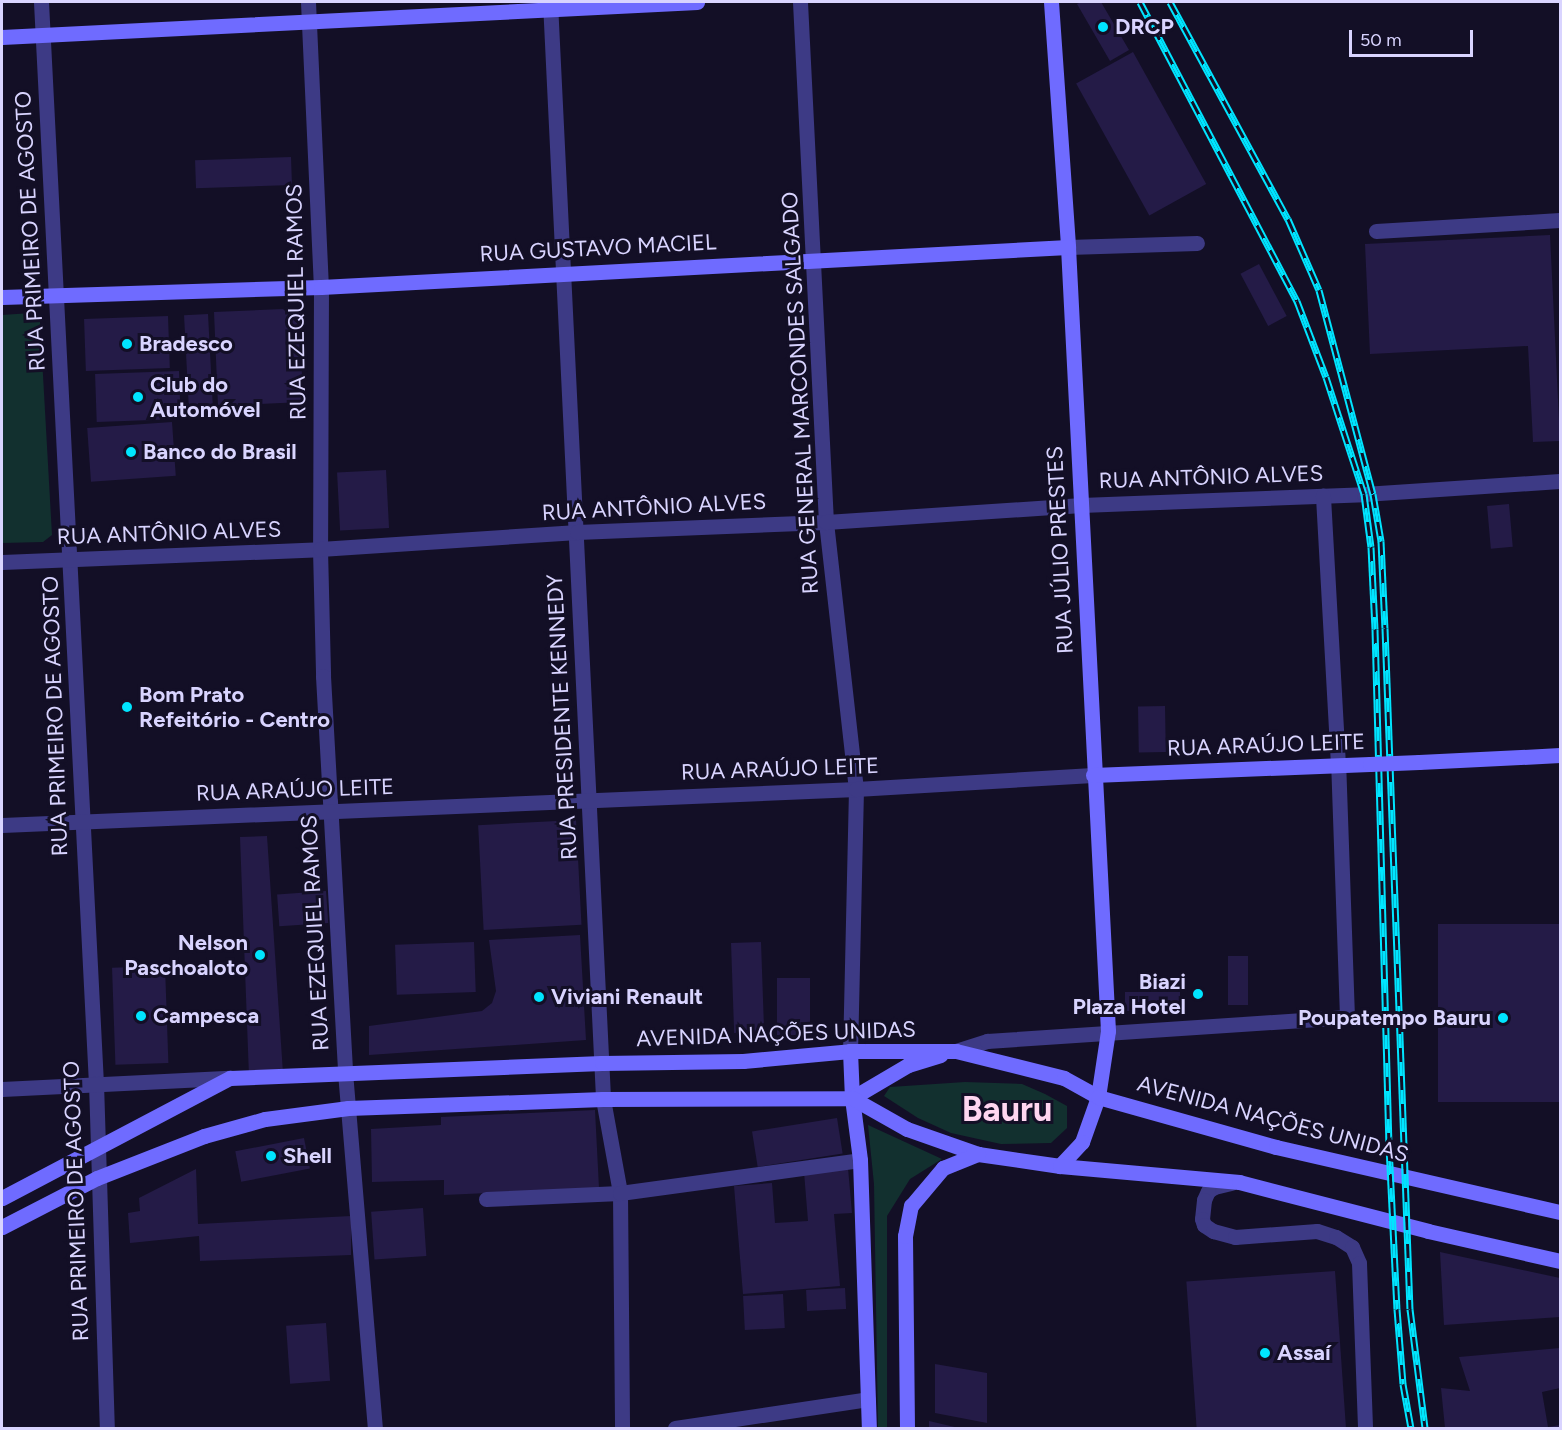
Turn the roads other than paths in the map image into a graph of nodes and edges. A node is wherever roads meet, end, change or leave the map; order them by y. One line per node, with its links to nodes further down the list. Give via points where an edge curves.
1 (41, 2): 8 (street, RUA PRIMEIRO DE AGOSTO)
2 (308, 2): 7 (street, RUA EZEQUIEL RAMOS)
3 (697, 2): 6 (street)
4 (800, 2): 14 (street, RUA GENERAL MARCONDES SALGADO)
5 (1051, 2): 13 (street, RUA JÚLIO PRESTES)
6 (550, 5): 7 (street); 15 (street, RUA PRESIDENTE KENNEDY)
7 (309, 23): 8 (street); 16 (street, RUA EZEQUIEL RAMOS)
8 (43, 35): 9 (street); 17 (street, RUA PRIMEIRO DE AGOSTO)
9 (2, 37)
10 (1560, 220): 11 (street)
11 (1376, 231)
12 (1197, 243): 13 (street, RUA GUSTAVO MACIEL)
13 (1068, 247): 14 (street, RUA GUSTAVO MACIEL); 21 (street, RUA JÚLIO PRESTES)
14 (814, 259): 15 (street, RUA GUSTAVO MACIEL); 22 (street, RUA GENERAL MARCONDES SALGADO)
15 (562, 272): 16 (street, RUA GUSTAVO MACIEL); 23 (street, RUA PRESIDENTE KENNEDY)
16 (321, 286): 17 (street, RUA GUSTAVO MACIEL); 24 (street, RUA EZEQUIEL RAMOS)
17 (55, 294): 18 (street, RUA GUSTAVO MACIEL); 25 (street, RUA PRIMEIRO DE AGOSTO)
18 (2, 297)
19 (1560, 481): 20 (street, RUA ANTÔNIO ALVES)
20 (1323, 495): 21 (street, RUA ANTÔNIO ALVES); 28 (street)
21 (1081, 505): 22 (street, RUA ANTÔNIO ALVES); 29 (street, RUA JÚLIO PRESTES)
22 (826, 522): 23 (street, RUA ANTÔNIO ALVES); 30 (street, RUA GENERAL MARCONDES SALGADO)
23 (577, 532): 24 (street, RUA ANTÔNIO ALVES); 31 (street, RUA PRESIDENTE KENNEDY)
24 (320, 549): 25 (street, RUA ANTÔNIO ALVES); 32 (street, RUA EZEQUIEL RAMOS)
25 (70, 560): 26 (street, RUA ANTÔNIO ALVES); 33 (street, RUA PRIMEIRO DE AGOSTO)
26 (2, 562)
27 (1560, 755): 28 (street, RUA ARAÚJO LEITE, bridge)
28 (1338, 765): 29 (street, RUA ARAÚJO LEITE); 35 (street, via 1347,1017)
29 (1093, 775): 30 (street, RUA ARAÚJO LEITE); 35 (street, RUA JÚLIO PRESTES)
30 (856, 789): 31 (street, RUA ARAÚJO LEITE); 36 (street, RUA GENERAL MARCONDES SALGADO)
31 (588, 799): 32 (street, RUA ARAÚJO LEITE); 38 (street, RUA PRESIDENTE KENNEDY)
32 (331, 810): 33 (street, RUA ARAÚJO LEITE); 39 (street, RUA EZEQUIEL RAMOS)
33 (81, 821): 34 (street, RUA ARAÚJO LEITE); 41 (street, RUA PRIMEIRO DE AGOSTO)
34 (2, 825)
35 (1108, 1031): 37 (street, via 987,1041); 43 (street, RUA JÚLIO PRESTES)
36 (850, 1051): 37 (street, AVENIDA NAÇÕES UNIDAS); 38 (street, AVENIDA NAÇÕES UNIDAS, via 743,1061); 45 (street, RUA GENERAL MARCONDES SALGADO)
37 (956, 1051): 43 (street, AVENIDA NAÇÕES UNIDAS, via 1064,1078); 45 (street, via 908,1065)
38 (602, 1063): 39 (street, AVENIDA NAÇÕES UNIDAS); 44 (street, RUA PRESIDENTE KENNEDY)
39 (345, 1072): 40 (street, AVENIDA NAÇÕES UNIDAS); 46 (street, RUA EZEQUIEL RAMOS)
40 (230, 1078): 41 (street); 47 (street, AVENIDA NAÇÕES UNIDAS)
41 (96, 1083): 42 (street); 47 (street, RUA PRIMEIRO DE AGOSTO)
42 (2, 1089)
43 (1098, 1097): 50 (street, RUA JÚLIO PRESTES, via 1082,1143); 57 (street, AVENIDA NAÇÕES UNIDAS, via 1276,1147)
44 (603, 1098): 45 (street); 46 (street); 54 (street, RUA PRESIDENTE KENNEDY)
45 (852, 1098): 48 (street, via 907,1129); 49 (street, RUA GENERAL MARCONDES SALGADO)
46 (348, 1108): 52 (street, via 265,1119 204,1136); 62 (street, RUA EZEQUIEL RAMOS)
47 (98, 1148): 52 (street, RUA PRIMEIRO DE AGOSTO); 55 (street, AVENIDA NAÇÕES UNIDAS)
48 (978, 1154): 50 (street); 66 (street, via 943,1168 911,1206 905,1236)
49 (860, 1160): 54 (street); 60 (street, RUA GENERAL MARCONDES SALGADO)
50 (1060, 1166): 51 (street)
51 (1198, 1177): 53 (street); 67 (street, via 1196,1216 1207,1234 1230,1241 1318,1240 1344,1251 1349,1264)
52 (97, 1178): 58 (street); 61 (street, RUA PRIMEIRO DE AGOSTO)
53 (1239, 1182): 59 (street); 68 (street, via 1208,1191 1204,1225 1235,1237 1317,1231 1336,1236 1352,1247 1359,1263)
54 (620, 1192): 56 (street); 63 (street, RUA PRESIDENTE KENNEDY)
55 (2, 1198)
56 (486, 1200)
57 (1560, 1212)
58 (2, 1227)
59 (1560, 1261)
60 (868, 1399): 64 (street); 65 (street, RUA GENERAL MARCONDES SALGADO)
61 (108, 1428)
62 (375, 1428)
63 (622, 1428)
64 (675, 1428)
65 (869, 1428)
66 (908, 1428)
67 (1359, 1428)
68 (1365, 1428)

